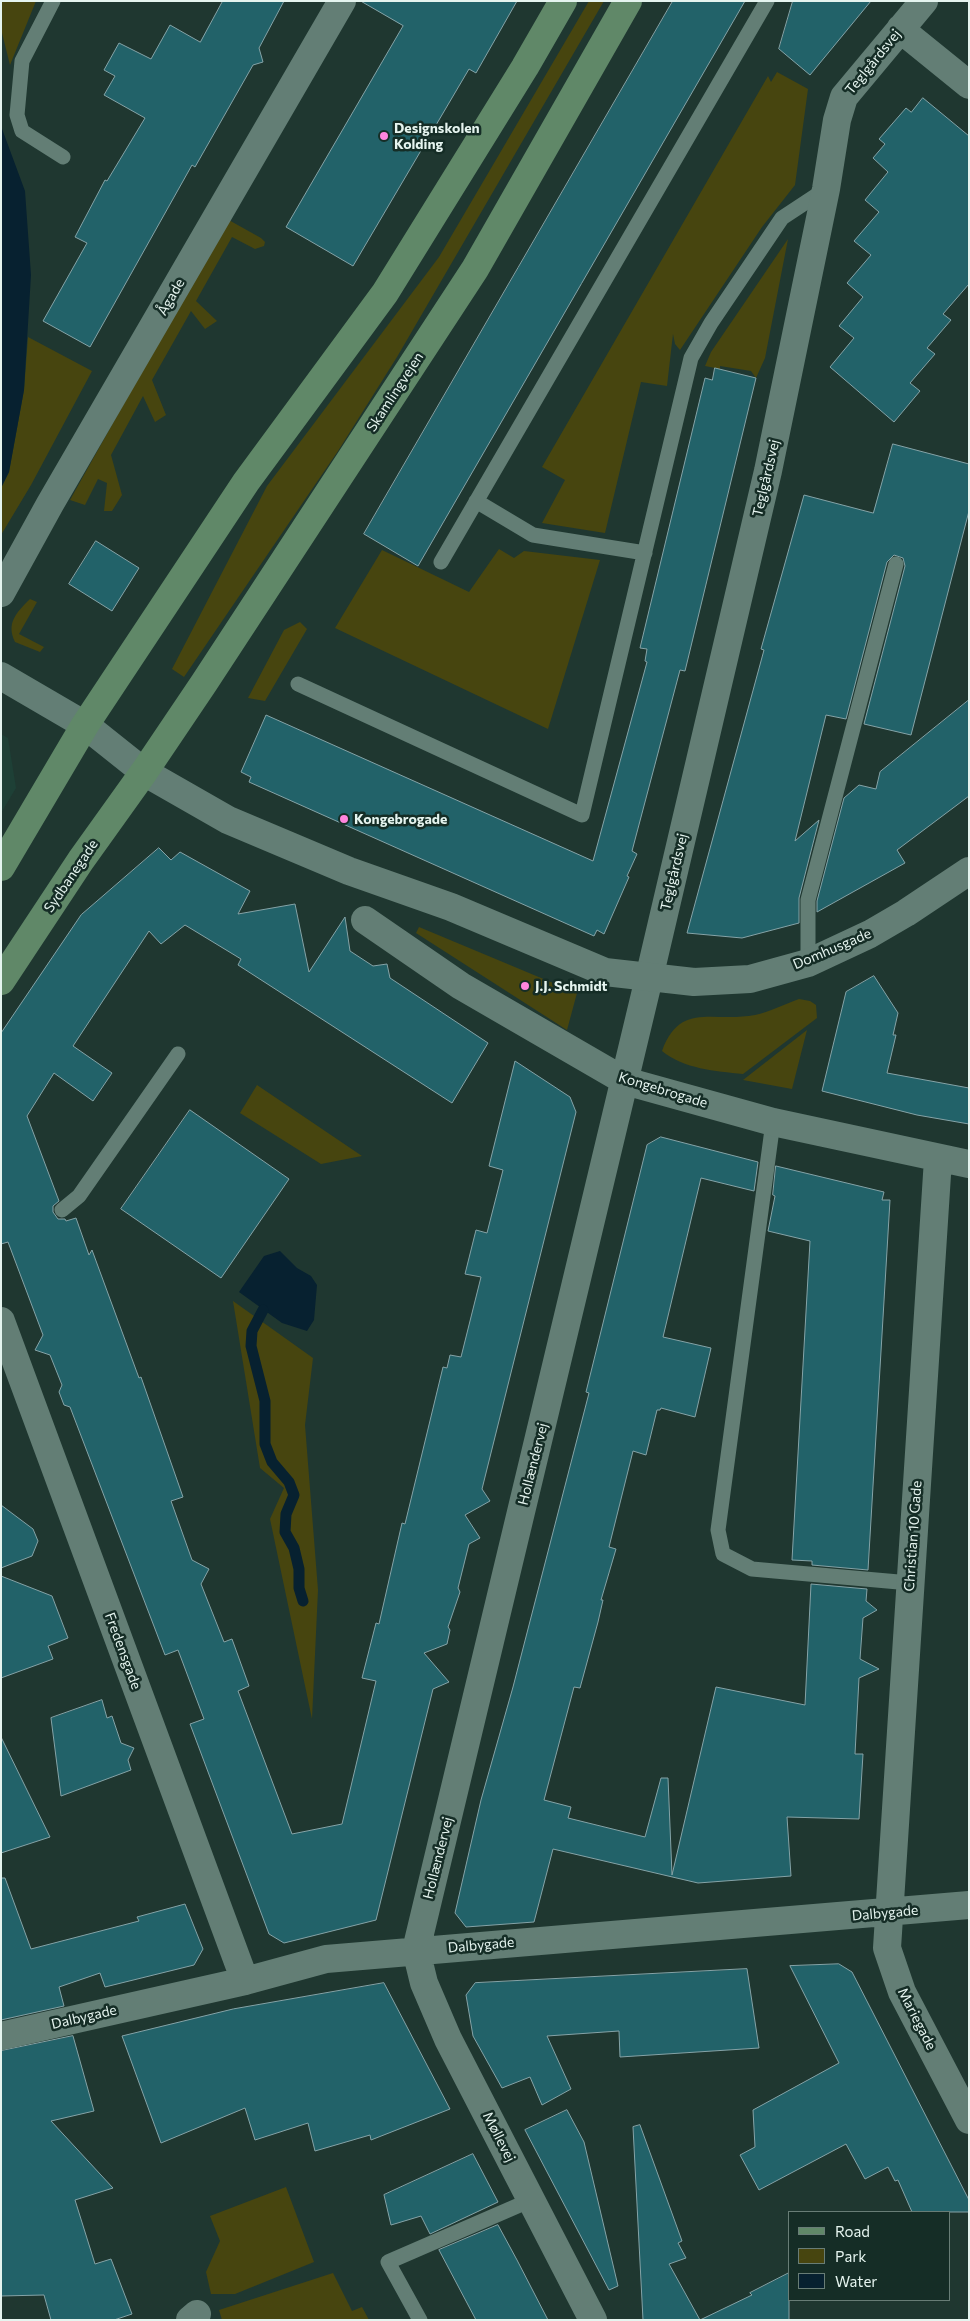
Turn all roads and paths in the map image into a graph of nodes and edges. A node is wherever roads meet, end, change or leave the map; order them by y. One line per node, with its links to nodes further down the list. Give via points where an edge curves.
1 (52, 1): 9 (lane, via 22,62 17,115 22,131)
2 (342, 1): 15 (street, Ågade)
3 (563, 1): 18 (main road, via 385,293 246,482)
4 (628, 1): 19 (main road, Skamlingvejen, via 475,269)
5 (767, 1): 11 (lane)
6 (924, 1): 7 (street, Teglgårdsvej)
7 (900, 29): 8 (street); 10 (street, Teglgårdsvej, via 844,98 837,120)
8 (969, 85)
9 (63, 157)
10 (826, 189): 12 (lane, via 782,218 691,358); 24 (street, Teglgårdsvej, via 768,471)
11 (476, 501): 12 (lane, via 534,535); 13 (lane)
12 (645, 553): 17 (lane, via 582,815)
13 (441, 562)
14 (896, 564): 23 (lane, via 808,900)
15 (1, 593)
16 (1, 676): 18 (street)
17 (298, 684)
18 (85, 725): 19 (street); 20 (main road)
19 (144, 772): 24 (street, via 228,820 349,871 451,907 605,972); 25 (main road, Sydbanegade)
20 (1, 867)
21 (969, 871): 23 (street, Domhusgade, via 870,934)
22 (365, 920): 27 (street, Kongebrogade, via 461,986)
23 (808, 963): 24 (street, Domhusgade, via 750,979 694,982)
24 (649, 978): 27 (street, Hollændervej)
25 (1, 981)
26 (178, 1054): 31 (lane, via 79,1196)
27 (625, 1081): 28 (street, Kongebrogade); 36 (street, Hollændervej)
28 (773, 1122): 29 (street, Kongebrogade); 33 (lane, via 718,1530 723,1554 752,1568)
29 (938, 1159): 30 (street, Kongebrogade); 33 (street, Christian 10 Gade)
30 (969, 1164)
31 (62, 1210)
32 (1, 1321): 37 (street, Fredensgade)
33 (910, 1583): 35 (street, Christian 10 Gade)
34 (969, 1905): 35 (street, Dalbygade)
35 (888, 1913): 36 (street, Dalbygade); 39 (street, Mariegade, via 887,1948 902,1992)
36 (416, 1950): 37 (street, Dalbygade, via 326,1959); 40 (street, Møllevej, via 424,1983 448,2039)
37 (245, 1981): 38 (street, Dalbygade)
38 (1, 2036)
39 (969, 2120)
40 (531, 2200): 41 (lane, via 388,2262); 42 (street, Møllevej)
41 (420, 2320)
42 (593, 2320)

